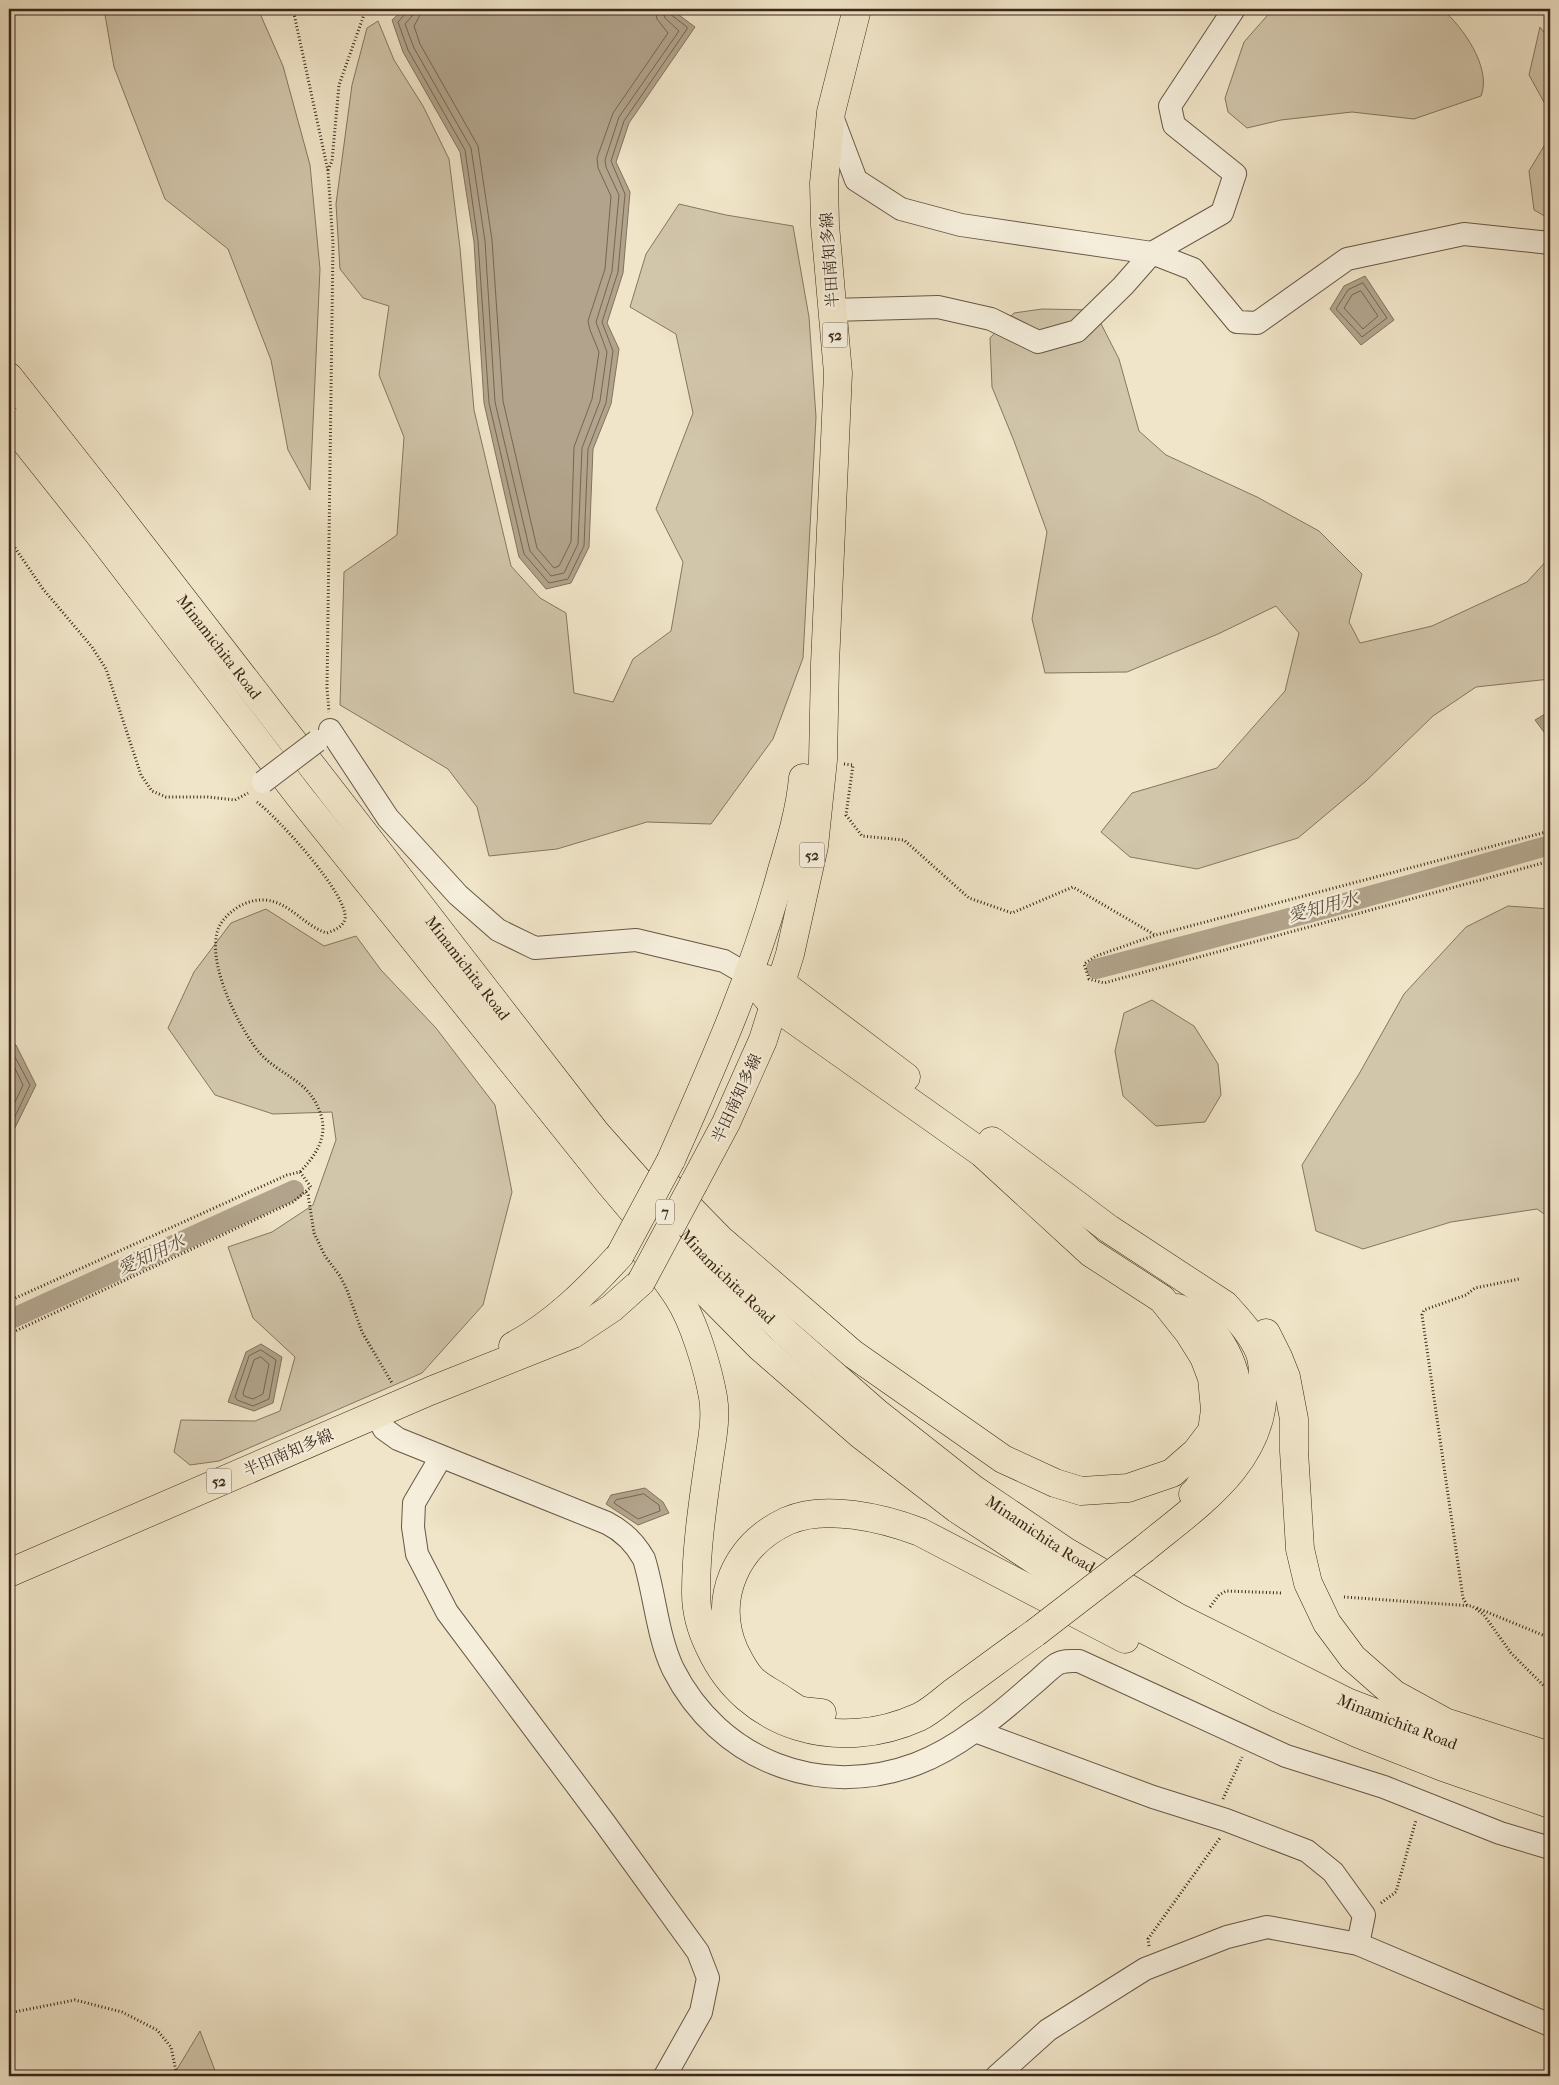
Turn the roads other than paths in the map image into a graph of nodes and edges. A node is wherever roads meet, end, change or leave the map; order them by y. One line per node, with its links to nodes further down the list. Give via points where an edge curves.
1 (857, 9): 3 (main road, 半田南知多線 / 52)
2 (1234, 9): 5 (street, via 1170,106 1174,125 1235,174 1222,213)
3 (831, 112): 5 (street, via 856,180 901,209 961,225); 6 (main road, 半田南知多線 / 52, via 824,182)
4 (1550, 243): 5 (street, via 1464,234 1348,259 1257,323 1237,322 1193,269)
5 (1152, 253): 6 (street, via 1077,331 1038,342 991,318 938,307)
6 (832, 310): 9 (main road, 半田南知多線 / 52, via 838,373)
7 (9, 377): 14 (main road, Minamichita Road / 7)
8 (9, 421): 11 (main road, Minamichita Road / 7)
9 (825, 664): 12 (main road, 半田南知多線 / 52, via 810,709 801,804 769,919); 13 (main road, 半田南知多線 / 52, via 823,760 814,846 790,954)
10 (255, 788): 12 (street, bridge, via 323,736 388,818 458,895 498,930 535,948 636,940 724,961)
11 (440, 974): 22 (main road, via 442,1001 618,1216 679,1298 694,1334 713,1399 713,1428 699,1532 698,1619 716,1663 734,1687 756,1707 782,1722 810,1730 849,1734 889,1728 920,1716); 23 (main road, Minamichita Road / 7, via 676,1262 760,1347 861,1435 957,1509 1103,1605)
12 (748, 975): 13 (main road); 17 (main road, 半田南知多線 / 52, bridge, via 732,1020 671,1160 620,1255 596,1283 521,1342)
13 (777, 994): 15 (main road, via 1109,1229); 16 (main road, via 982,1153 1091,1253); 17 (main road, 半田南知多線 / 52, bridge, via 763,1040 726,1122 641,1282 612,1308 572,1334)
14 (596, 1133): 16 (main road, via 622,1139 720,1240 853,1354 1003,1460 1081,1491 1128,1488 1172,1473 1196,1452 1212,1431 1215,1410 1212,1378 1204,1356); 26 (main road, Minamichita Road / 7, via 709,1260 786,1333 877,1413 958,1476 1065,1551 1177,1616 1347,1702)
15 (1181, 1275): 20 (main road, via 1225,1305 1259,1350 1263,1370 1263,1405 1257,1432 1234,1470 1212,1493); 25 (main road, via 1234,1294 1263,1327 1278,1357 1294,1419 1300,1550 1308,1583 1327,1623 1353,1658 1394,1694 1444,1722)
16 (1162, 1299): 20 (main road, via 1202,1321 1217,1336 1230,1360 1240,1407 1233,1432 1197,1490)
17 (430, 1391): 18 (main road, 半田南知多線 / 52)
18 (376, 1415): 19 (street, via 384,1429 398,1440); 21 (main road, 半田南知多線 / 52)
19 (441, 1457): 24 (street, via 619,1529 644,1559 668,1657 685,1688 719,1730 756,1756 803,1774 844,1778 864,1776 916,1764 941,1753); 32 (street, via 414,1503 413,1527 418,1554 447,1612 698,1952 708,1978 702,2012)
20 (1140, 1545): 22 (main road)
21 (9, 1573)
22 (1031, 1628): 23 (main road, via 929,1694 883,1713 843,1717 799,1710 752,1679 728,1635 724,1610 729,1583 740,1562 758,1540 788,1521 816,1514 871,1516 920,1532 1140,1646 1254,1699)
23 (1278, 1698): 27 (main road, Minamichita Road / 7, via 1443,1767)
24 (975, 1731): 28 (street, via 1012,1704 1057,1664 1067,1660 1079,1661 1286,1756 1384,1787 1500,1833); 29 (street, via 1308,1851 1332,1872 1364,1915)
25 (1550, 1756)
26 (1550, 1777)
27 (1550, 1804)
28 (1550, 1848)
29 (1358, 1944): 30 (street); 31 (street, via 1267,1927 1227,1937 1151,1967 1048,2030)
30 (1550, 2025)
31 (1007, 2073)
32 (664, 2076)

